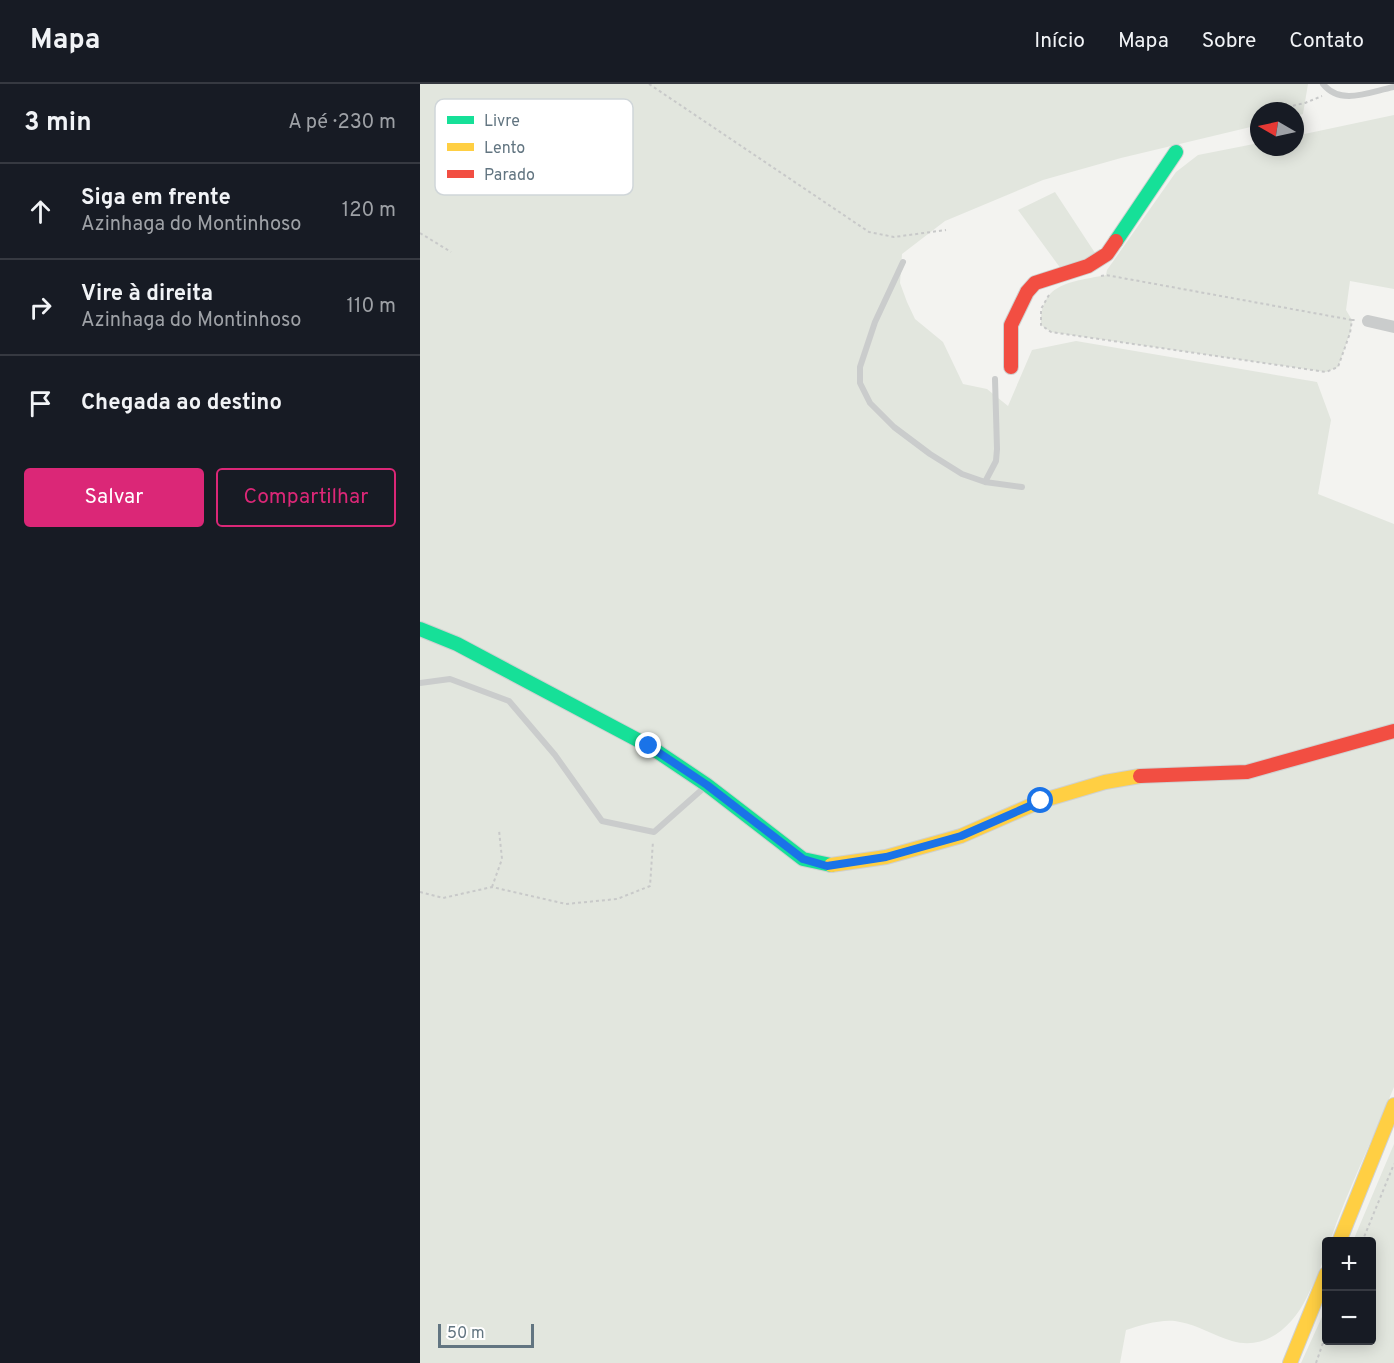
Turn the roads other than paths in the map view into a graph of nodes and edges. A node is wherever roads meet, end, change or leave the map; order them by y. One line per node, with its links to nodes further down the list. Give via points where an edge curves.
1 (1323, 84): 2 (lane, via 1330,93 1343,97)
2 (1394, 87)
3 (1176, 152): 7 (street, via 1107,254 1088,266 1045,279 1027,292 1011,325)
4 (903, 262): 9 (lane, via 879,312 860,368 860,382 870,403 894,427 962,474)
5 (1368, 321): 6 (street)
6 (1394, 327)
7 (1011, 367)
8 (994, 379): 9 (lane, via 996,461)
9 (985, 482): 10 (lane)
10 (1022, 487)
11 (420, 629): 14 (street, via 457,644 649,746)
12 (420, 683): 14 (lane, via 450,679 509,701 555,755 602,821 654,832)
13 (1394, 731): 14 (street, via 1248,772 1150,774 1105,782 1041,801 961,836 886,857 827,866 803,859)
14 (707, 785)
15 (1394, 1105): 16 (street)
16 (1341, 1237)
17 (1322, 1284): 18 (street)
18 (1290, 1363)

